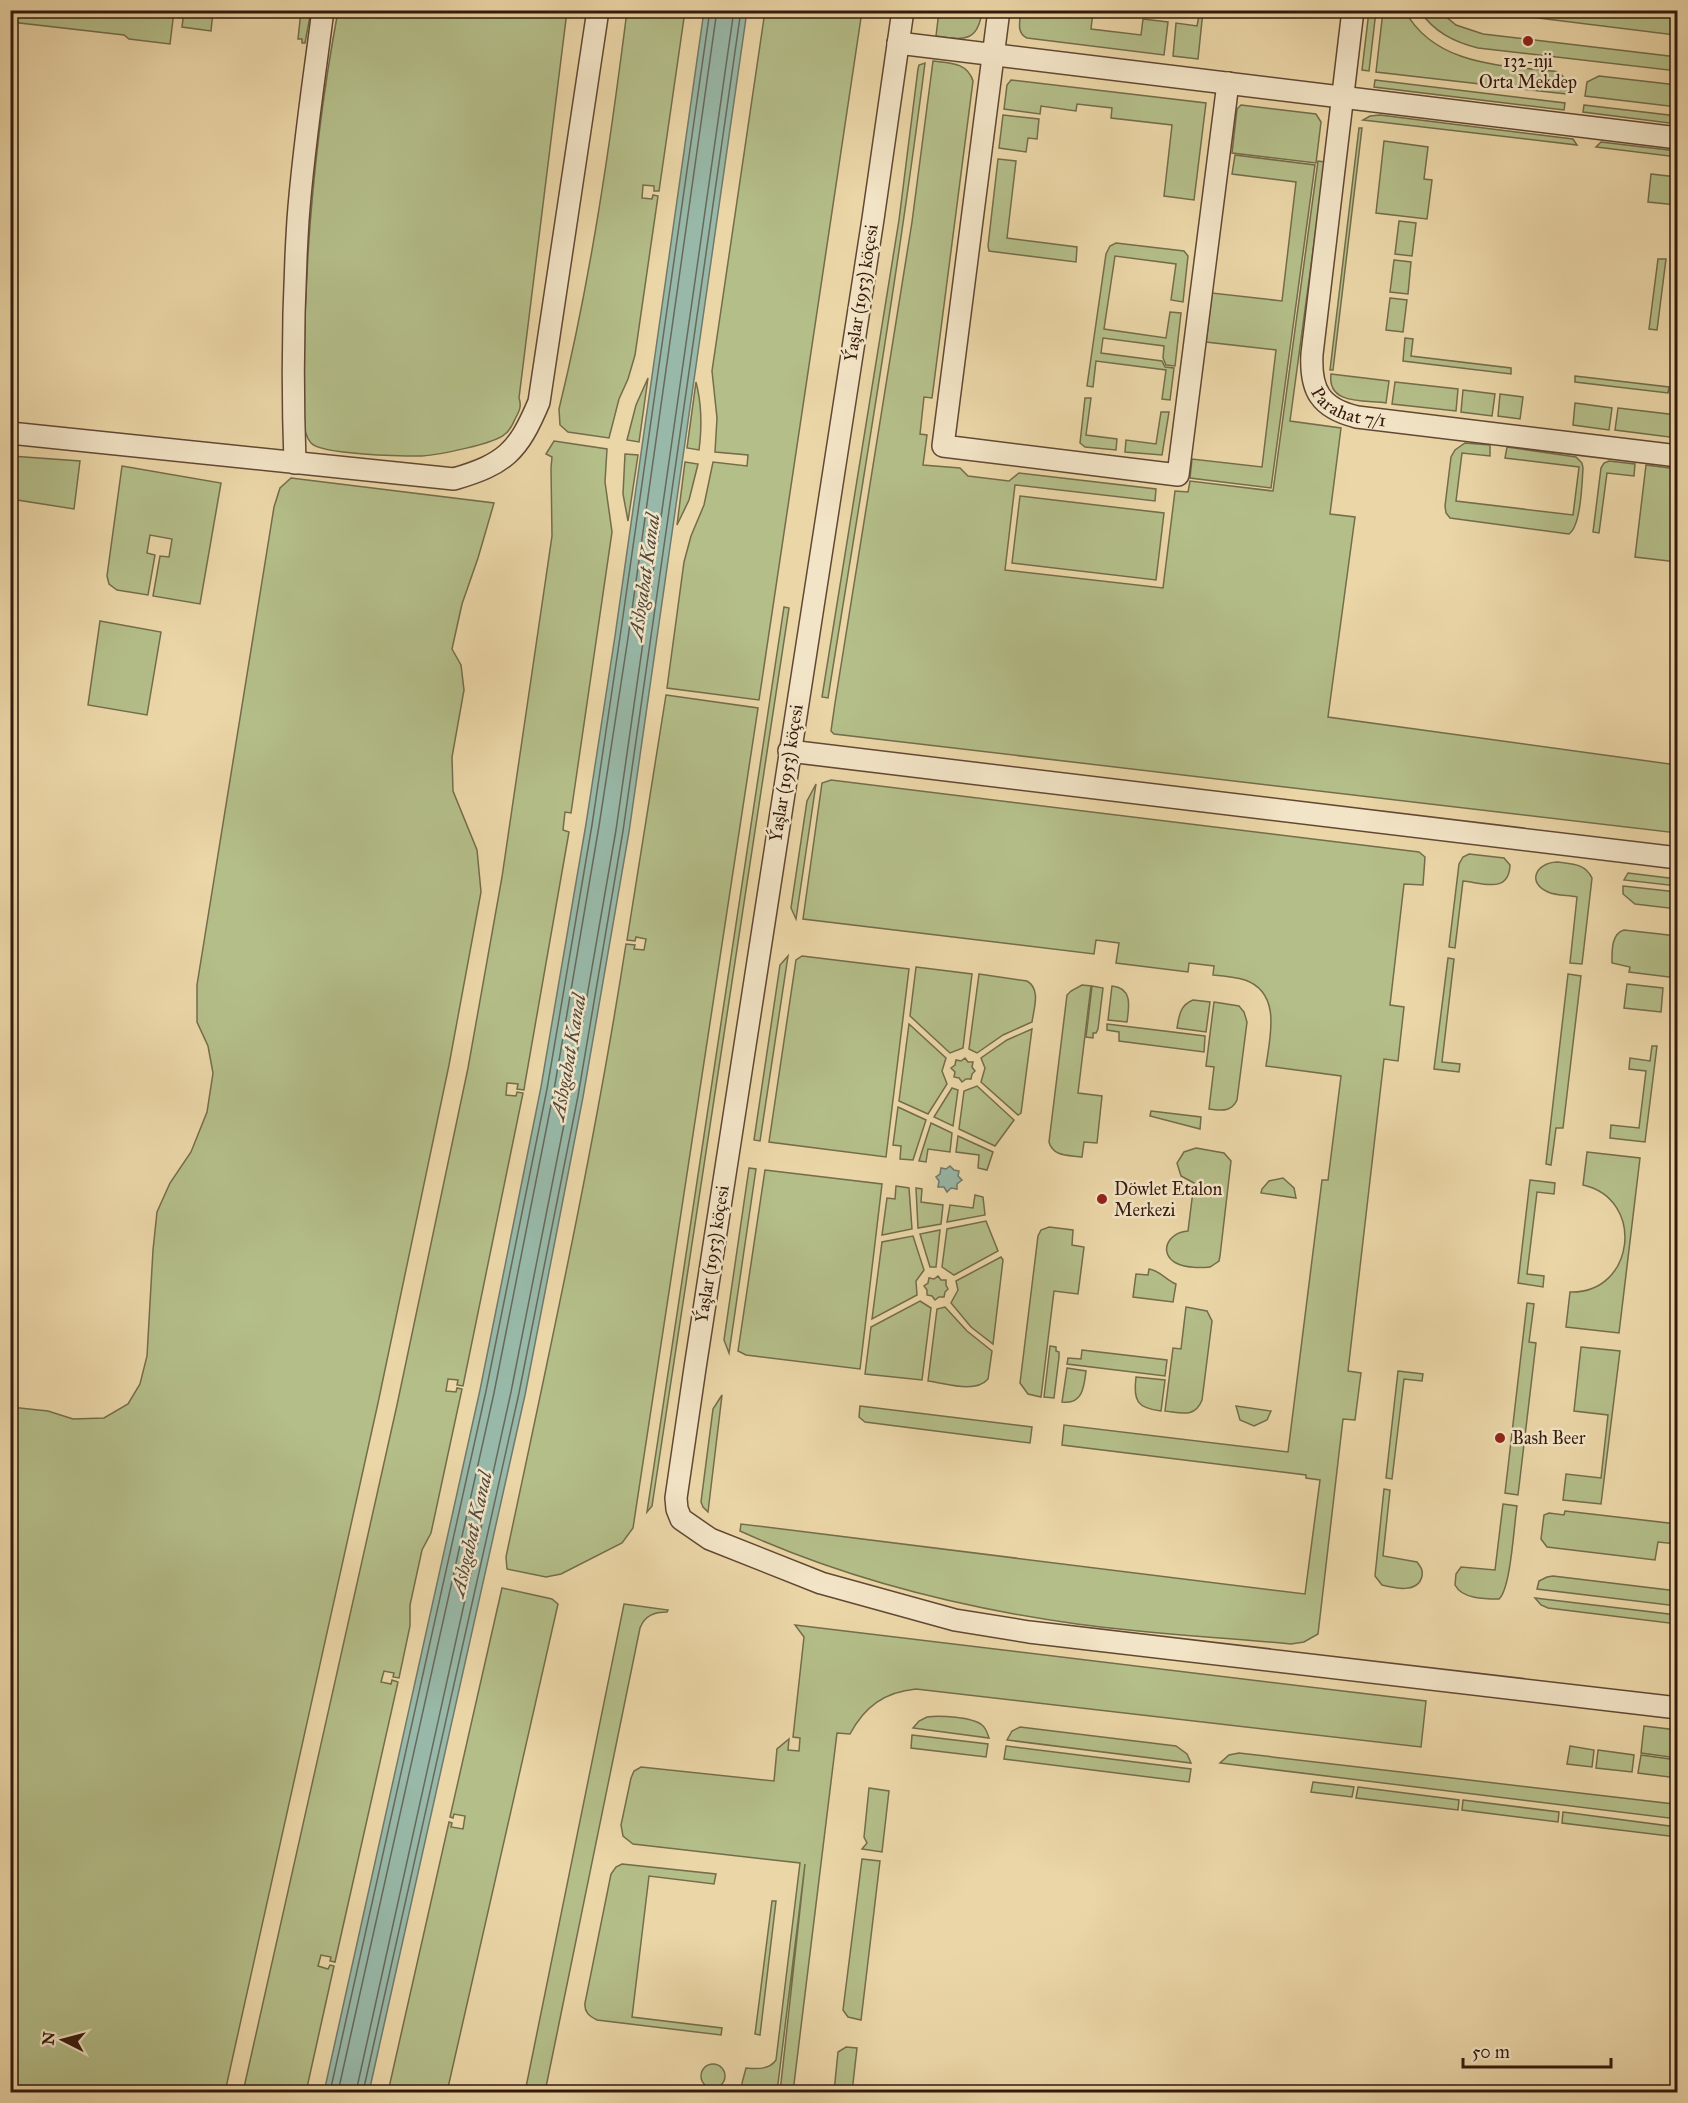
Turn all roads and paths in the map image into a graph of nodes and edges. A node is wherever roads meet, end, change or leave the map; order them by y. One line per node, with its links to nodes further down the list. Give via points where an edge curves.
1 (323, 10): 13 (street, via 298,217)
2 (598, 10): 13 (street, via 539,402 527,432 503,460 454,479)
3 (903, 10): 6 (street, Ýaşlar (1953) köçesi)
4 (999, 10): 7 (street)
5 (1353, 10): 9 (street, Parahat 7/1)
6 (898, 43): 7 (street); 14 (street, Ýaşlar (1953) köçesi)
7 (993, 54): 8 (street); 8 (street, via 943,446 1178,475)
8 (1228, 83): 9 (street)
9 (1343, 97): 10 (street); 12 (street, Parahat 7/1, via 1312,354 1313,383 1324,400 1344,414 1357,417)
10 (1677, 138)
11 (10, 434): 13 (street)
12 (1677, 456)
13 (295, 463)
14 (789, 751): 15 (street); 16 (street, Ýaşlar (1953) köçesi, via 678,1479 677,1509 681,1519 694,1530 735,1549 821,1583 955,1620)
15 (1677, 858)
16 (1677, 1708)

